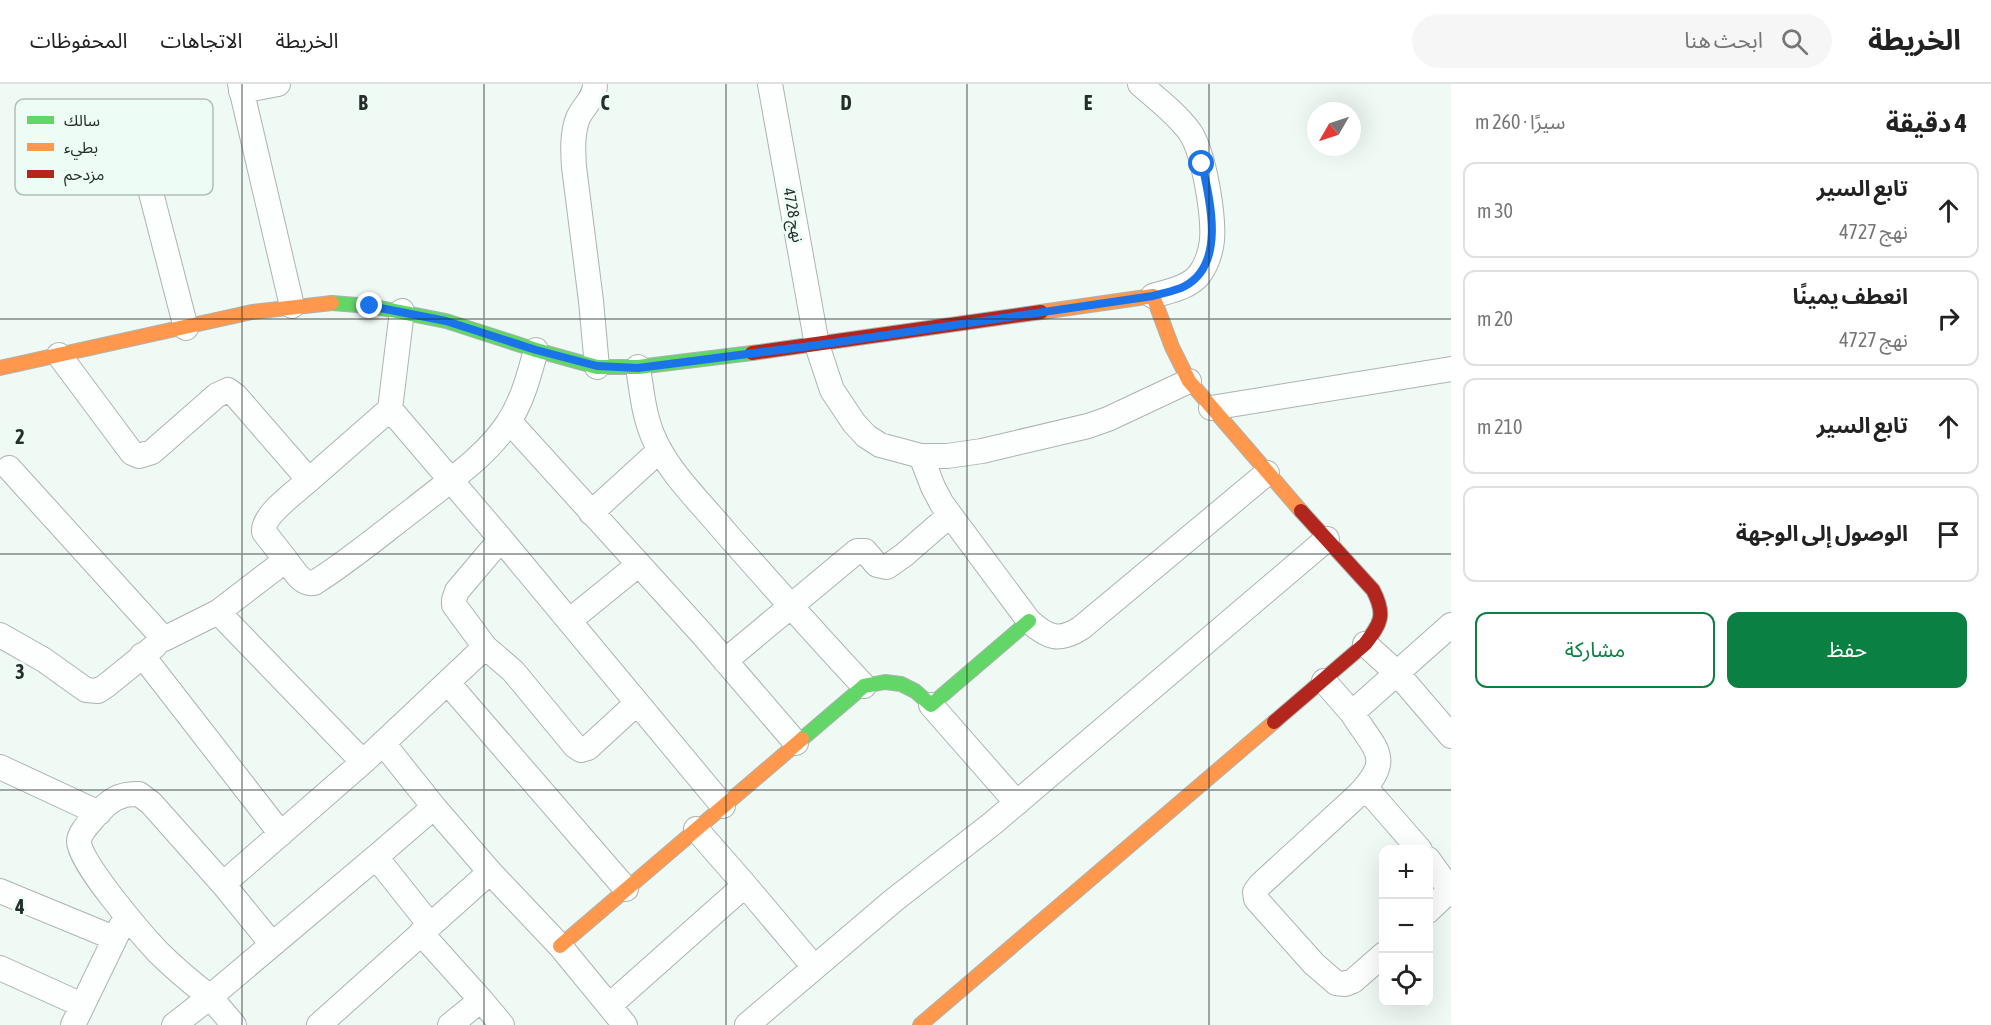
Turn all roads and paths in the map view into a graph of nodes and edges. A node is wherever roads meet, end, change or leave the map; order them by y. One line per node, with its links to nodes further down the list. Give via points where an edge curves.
1 (278, 84): 5 (street)
2 (595, 84): 14 (street, via 592,98 578,118 573,146)
3 (770, 84): 11 (street, نهج 4728)
4 (1140, 84): 7 (street, via 1191,134 1202,164 1211,221 1212,241 1199,275 1185,286)
5 (241, 88): 8 (street)
6 (152, 195): 10 (street)
7 (1153, 296): 11 (street); 18 (street)
8 (292, 306): 9 (street, via 338,302); 10 (street)
9 (402, 311): 12 (street); 20 (street)
10 (186, 328): 13 (street)
11 (818, 345): 16 (street); 23 (street, نهج 4728, via 832,390 866,436 880,445)
12 (536, 350): 14 (street); 21 (street)
13 (59, 355): 15 (street); 26 (street, via 132,453 139,456 152,452 217,395 228,390)
14 (597, 366): 16 (street)
15 (0, 368)
16 (638, 368): 22 (street, via 645,412)
17 (1448, 373): 19 (street)
18 (1189, 381): 19 (street); 23 (street, نهج 4728, via 1088,426 982,451)
19 (1211, 408): 25 (street)
20 (390, 409): 26 (street); 27 (street)
21 (509, 422): 27 (street); 28 (street)
22 (660, 450): 28 (street); 34 (street, via 683,483)
23 (921, 456): 29 (street)
24 (3, 468): 40 (street)
25 (1267, 473): 31 (street); 37 (street, via 1081,628 1056,637)
26 (309, 480): 32 (street, via 269,516 263,527)
27 (451, 480): 30 (street); 32 (street, via 314,582 303,581)
28 (591, 513): 33 (street)
29 (950, 516): 34 (street, via 887,567 878,565 865,551 856,551); 37 (street)
30 (501, 539): 36 (street); 42 (street, via 453,600)
31 (1327, 539): 41 (street, via 1381,604 1383,615); 58 (street)
32 (286, 560): 35 (street)
33 (638, 565): 36 (street); 44 (street)
34 (791, 607): 44 (street); 48 (street)
35 (218, 612): 40 (street); 55 (street)
36 (569, 621): 49 (street)
37 (1029, 621): 50 (street)
38 (1451, 626): 45 (street)
39 (0, 635): 43 (street, via 92,692 107,685)
40 (164, 639): 43 (street)
41 (1365, 644): 45 (street); 46 (street)
42 (484, 647): 47 (street); 49 (street, via 513,671 581,750)
43 (142, 655): 63 (street)
44 (725, 661): 54 (street)
45 (1397, 673): 51 (street); 52 (street)
46 (1324, 681): 51 (street); 92 (street)
47 (448, 683): 53 (street); 70 (street)
48 (864, 686): 50 (street, via 895,681); 54 (street)
49 (637, 703): 59 (street)
50 (931, 705): 58 (street)
51 (1352, 713): 57 (street, via 1378,753 1378,770)
52 (1451, 736)
53 (383, 743): 55 (street); 60 (street)
54 (796, 743): 59 (street)
55 (363, 762): 63 (street)
56 (0, 767): 61 (street)
57 (1365, 788): 64 (street); 78 (street, via 1255,892 1256,899 1336,983 1353,981)
58 (1017, 803): 79 (street)
59 (723, 806): 62 (street)
60 (434, 807): 65 (street); 67 (street)
61 (99, 813): 68 (street, via 118,796 139,794); 73 (street, via 81,833 79,847 89,867)
62 (696, 829): 69 (street); 70 (street)
63 (280, 834): 68 (street)
64 (1416, 845)
65 (376, 857): 74 (street); 76 (street)
66 (1433, 866): 72 (street, via 1448,887)
67 (490, 872): 74 (street); 77 (street)
68 (223, 884): 76 (street)
69 (745, 885): 79 (street); 83 (street)
70 (626, 889): 77 (street)
71 (0, 891): 75 (street)
72 (1433, 906)
73 (127, 916): 75 (street); 81 (street, via 158,951)
74 (426, 929): 82 (street); 85 (street)
75 (114, 938): 84 (street)
76 (272, 944): 81 (street)
77 (560, 946): 83 (street)
78 (1379, 958)
79 (814, 967): 91 (street)
80 (0, 968): 84 (street)
81 (210, 997): 86 (street); 87 (street)
82 (480, 1000): 88 (street); 89 (street)
83 (610, 1005): 90 (street)
84 (77, 1015)
85 (328, 1022)
86 (174, 1025)
87 (234, 1025)
88 (450, 1025)
89 (502, 1025)
90 (626, 1025)
91 (747, 1025)
92 (920, 1025)

